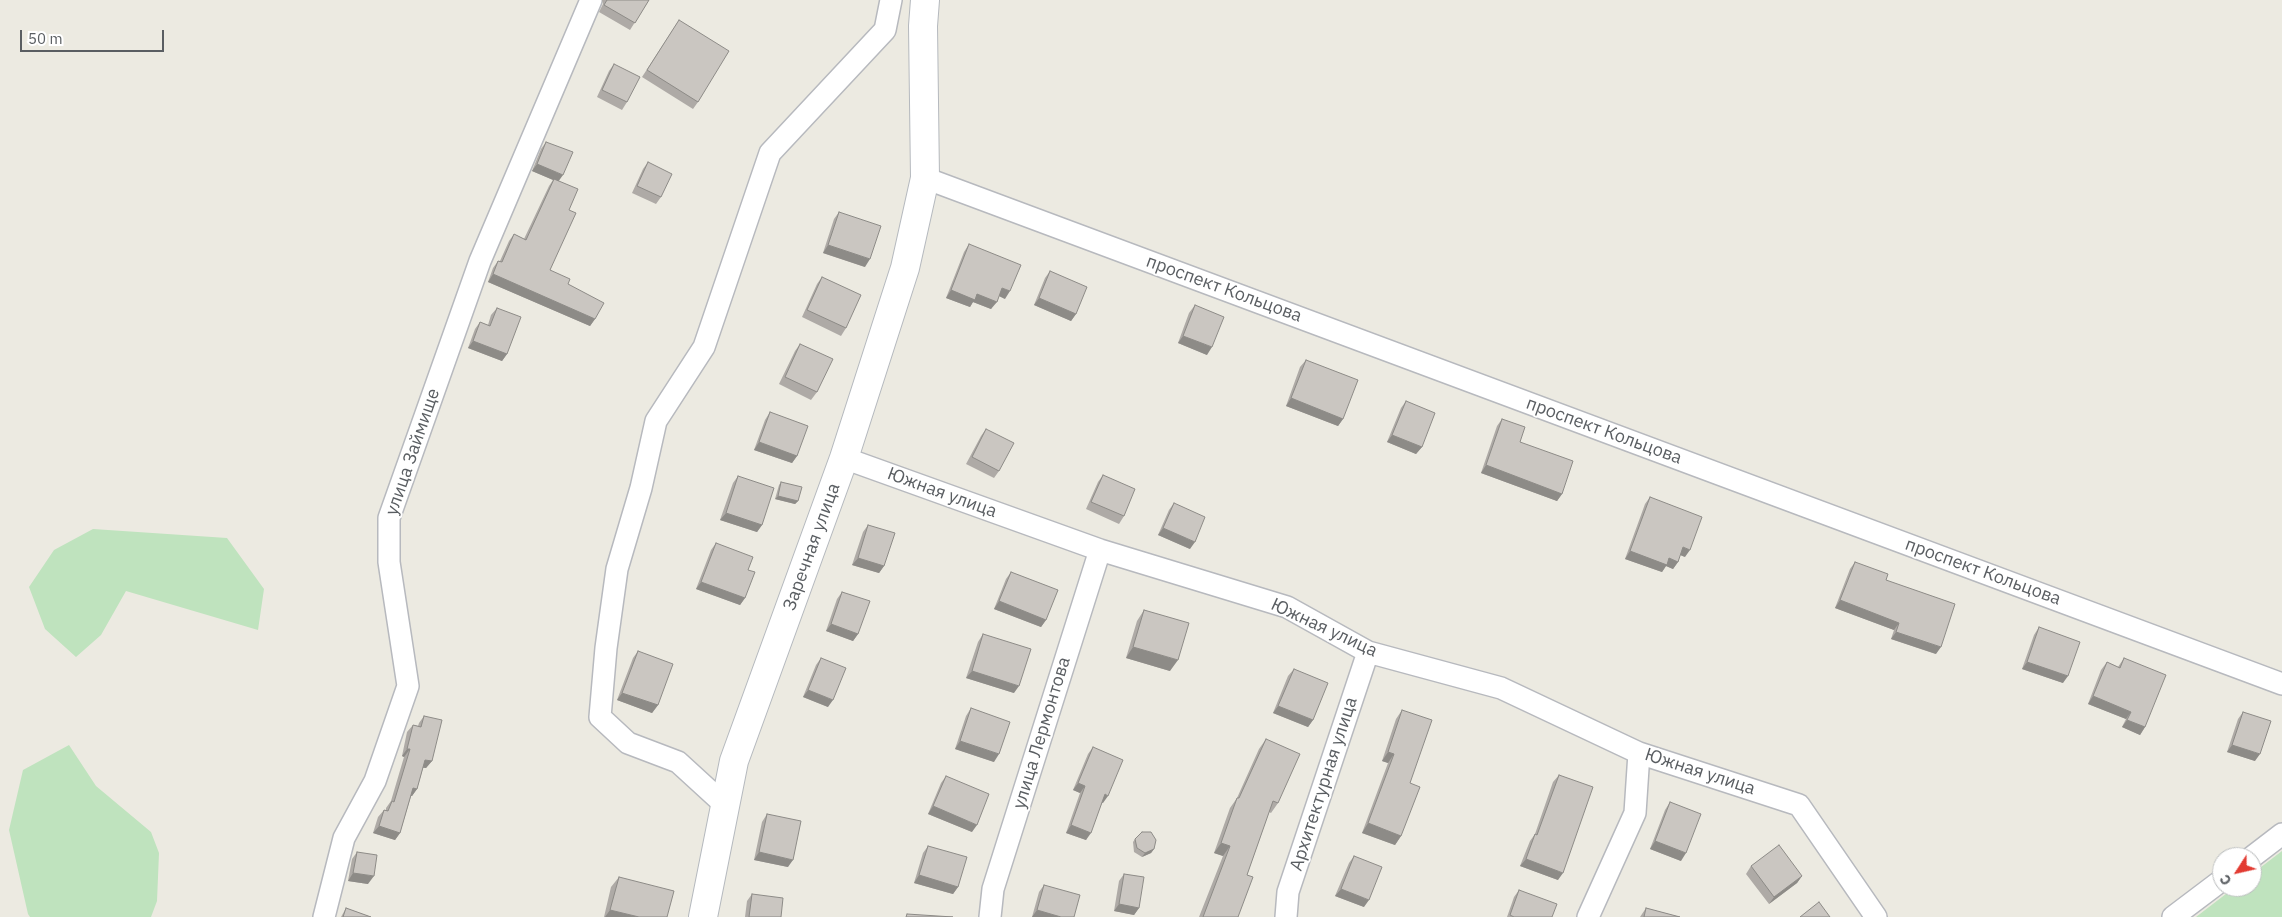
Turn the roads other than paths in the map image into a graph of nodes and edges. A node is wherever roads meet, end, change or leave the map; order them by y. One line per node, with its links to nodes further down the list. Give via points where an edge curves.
1 (591, 0): 14 (street, улица Займище, via 480,262 389,518 389,562 408,686 376,781 344,838)
2 (891, 0): 10 (street, via 885,30 770,153 704,347 656,421 641,488 617,569 600,717 628,743 678,762)
3 (925, 0): 4 (street, Заречная улица)
4 (925, 178): 5 (street, Заречная улица, via 905,268); 8 (street, проспект Кольцова)
5 (844, 458): 6 (street, Южная улица); 10 (street, Заречная улица, via 734,761)
6 (1100, 550): 7 (street, Южная улица, via 1287,607); 16 (street, улица Лермонтова, via 993,889)
7 (1368, 652): 9 (street, Южная улица, via 1501,688); 17 (street, Архитектурная улица, via 1288,892)
8 (2282, 684)
9 (1639, 752): 18 (street, via 1635,813); 19 (street, Южная улица, via 1799,805)
10 (725, 805): 15 (street, Заречная улица)
11 (2282, 834): 12 (street)
12 (2262, 849)
13 (2212, 888): 20 (street)
14 (324, 917)
15 (703, 917)
16 (990, 917)
17 (1286, 917)
18 (1588, 917)
19 (1876, 917)
20 (2173, 917)

